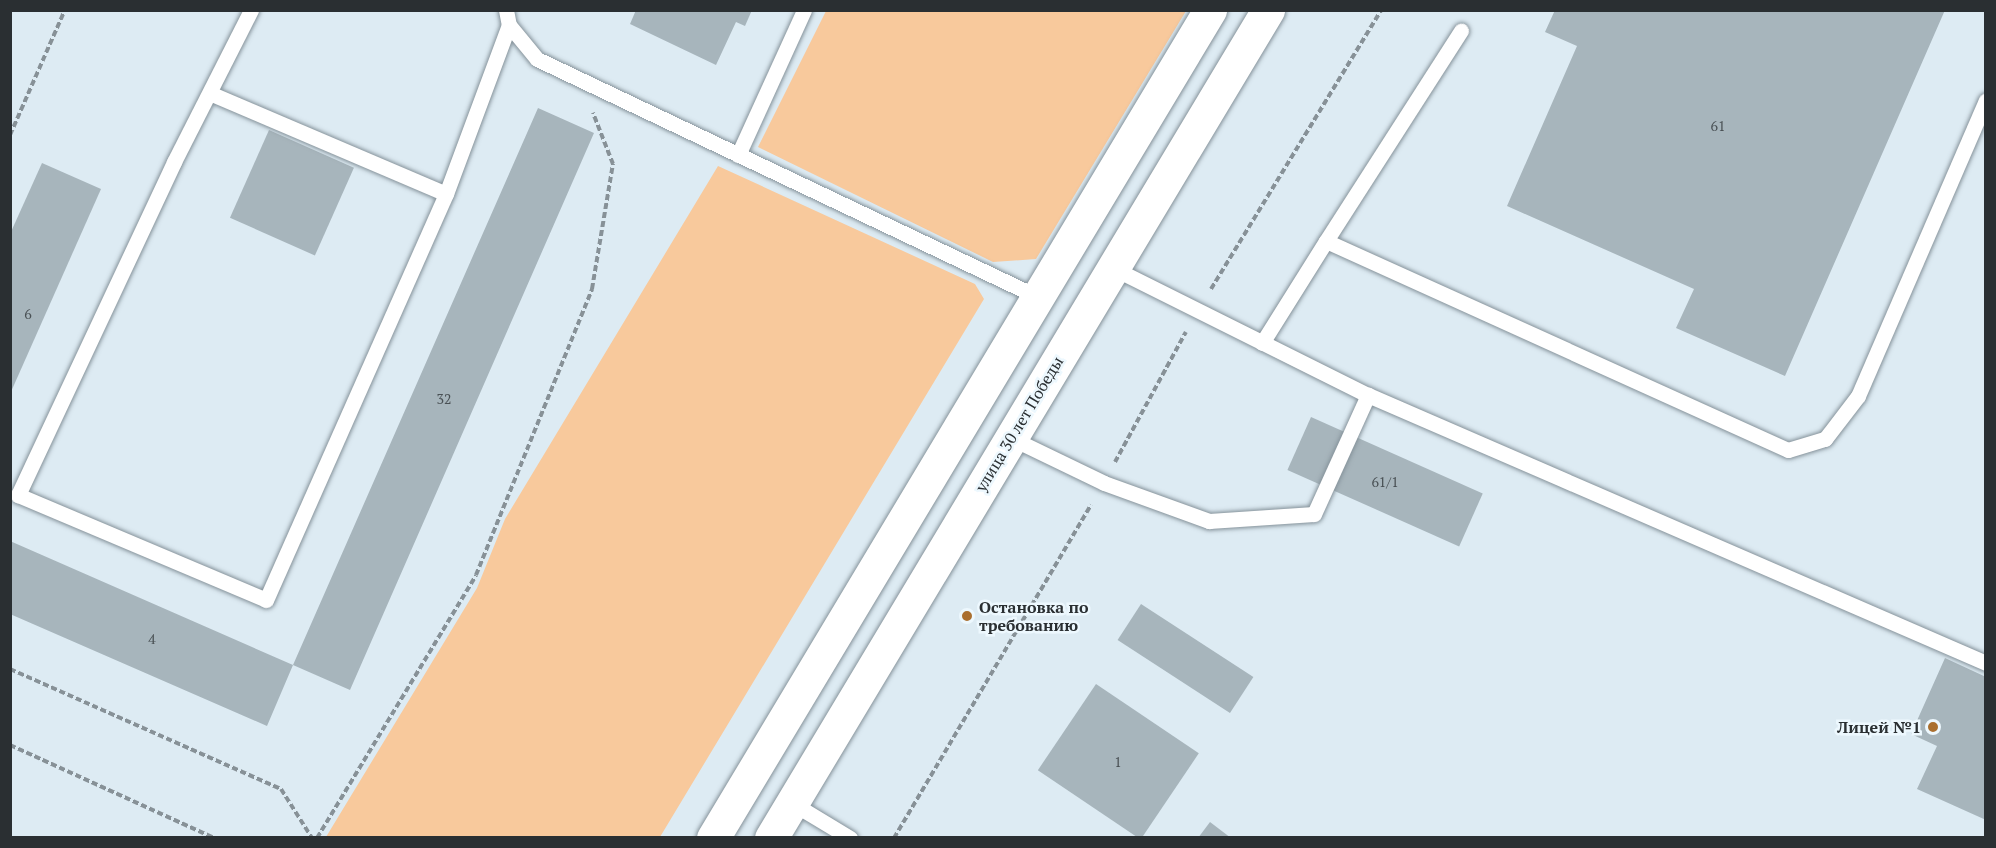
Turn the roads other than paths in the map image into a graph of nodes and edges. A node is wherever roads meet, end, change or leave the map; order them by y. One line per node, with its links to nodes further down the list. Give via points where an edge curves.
1 (251, 10): 7 (lane)
2 (804, 10): 9 (lane)
3 (1210, 10): 13 (main road)
4 (1268, 10): 12 (main road, улица 30 лет Победы)
5 (508, 18): 9 (lane, via 537,59); 10 (lane)
6 (1461, 31): 11 (lane)
7 (212, 94): 10 (lane); 10 (lane, via 174,162 18,495 266,600)
8 (1986, 100): 11 (lane, via 1858,396 1825,439 1788,450)
9 (738, 155): 13 (lane)
10 (446, 194)
11 (1326, 241): 14 (lane)
12 (1113, 268): 14 (lane); 16 (main road, улица 30 лет Победы)
13 (1038, 297): 19 (main road)
14 (1262, 343): 15 (lane)
15 (1368, 395): 16 (lane, via 1314,514 1209,521 1104,483); 17 (lane)
16 (1011, 438): 18 (main road, улица 30 лет Победы)
17 (1986, 663)
18 (792, 803): 20 (main road, улица 30 лет Победы); 21 (lane)
19 (712, 837)
20 (771, 837)
21 (850, 837)

